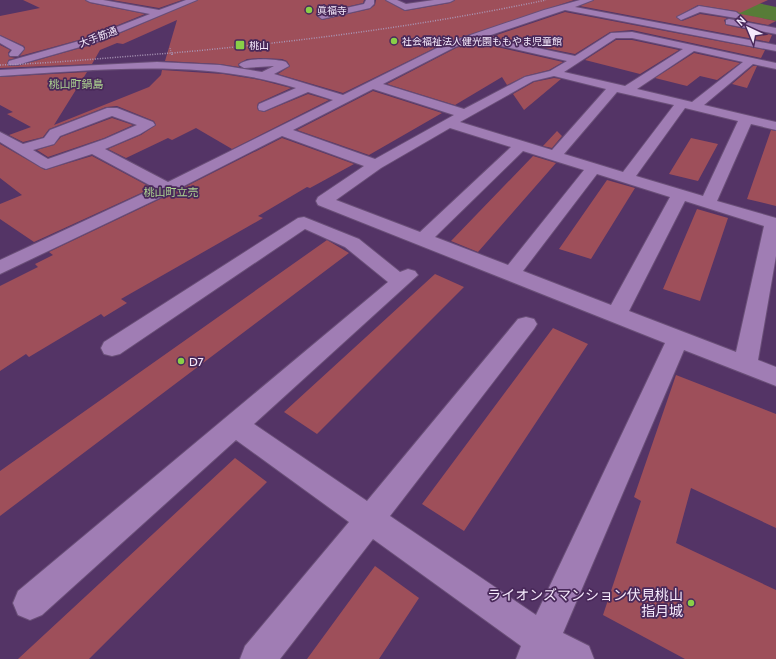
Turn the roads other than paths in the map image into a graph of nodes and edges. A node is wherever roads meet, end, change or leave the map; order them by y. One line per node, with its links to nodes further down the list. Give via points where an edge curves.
1 (90, 0): 9 (street)
2 (193, 0): 9 (street, 大手筋通)
3 (390, 0): 4 (street, via 405,7)
4 (450, 0)
5 (594, 0): 7 (street)
6 (369, 3): 8 (street); 10 (street)
7 (563, 7): 14 (street); 15 (street)
8 (376, 10)
9 (159, 13): 19 (street, 大手筋通, via 101,37)
10 (322, 16)
11 (695, 20): 12 (street, via 677,16 699,9 736,15)
12 (723, 24): 13 (street); 14 (street)
13 (776, 31)
14 (714, 35): 18 (street)
15 (474, 37): 22 (street); 30 (street, via 451,45)
16 (0, 39): 20 (street, via 19,49)
17 (692, 48): 22 (street, via 632,35 614,35); 23 (street); 33 (street)
18 (776, 48)
19 (55, 51): 20 (street); 24 (street, 大手筋通)
20 (14, 54): 21 (street)
21 (0, 55)
22 (577, 60): 28 (street)
23 (751, 61): 25 (street); 35 (street)
24 (0, 66)
25 (776, 66)
26 (234, 70): 27 (street, via 142,64); 29 (street); 29 (street, via 252,63 282,64 280,68)
27 (0, 73)
28 (554, 73): 31 (street); 37 (street, via 529,79)
29 (264, 75): 32 (street)
30 (373, 85): 34 (street); 37 (street)
31 (614, 87): 33 (street); 46 (street)
32 (306, 88): 34 (street); 36 (street)
33 (628, 90): 35 (street)
34 (344, 99): 41 (street)
35 (688, 105): 38 (street); 49 (street)
36 (264, 107)
37 (465, 114): 39 (street)
38 (746, 119): 40 (street); 52 (street)
39 (448, 123): 43 (street); 47 (street)
40 (774, 123)
41 (282, 131): 47 (street); 50 (street)
42 (0, 136): 44 (street)
43 (521, 145): 46 (street); 54 (street)
44 (22, 149): 45 (street, via 46,164); 45 (street, via 49,141 55,133 112,111 148,125)
45 (93, 149): 50 (street)
46 (555, 156): 48 (street)
47 (376, 165): 54 (street, via 324,201)
48 (594, 168): 49 (street); 56 (street)
49 (627, 178): 51 (street)
50 (168, 188): 55 (street)
51 (680, 194): 52 (street); 57 (street)
52 (708, 203): 53 (street)
53 (774, 224): 61 (street)
54 (423, 239): 56 (street)
55 (0, 268)
56 (511, 274): 57 (street)
57 (616, 315): 59 (street)
58 (526, 324): 64 (street)
59 (678, 339): 61 (street); 66 (street)
60 (112, 348): 63 (street, via 304,222 352,243 404,279)
61 (745, 365): 62 (street)
62 (776, 377)
63 (236, 425): 64 (street); 65 (street)
64 (370, 519): 66 (street); 67 (street)
65 (30, 603)
66 (538, 649): 68 (street)
67 (258, 659)
68 (576, 659)

